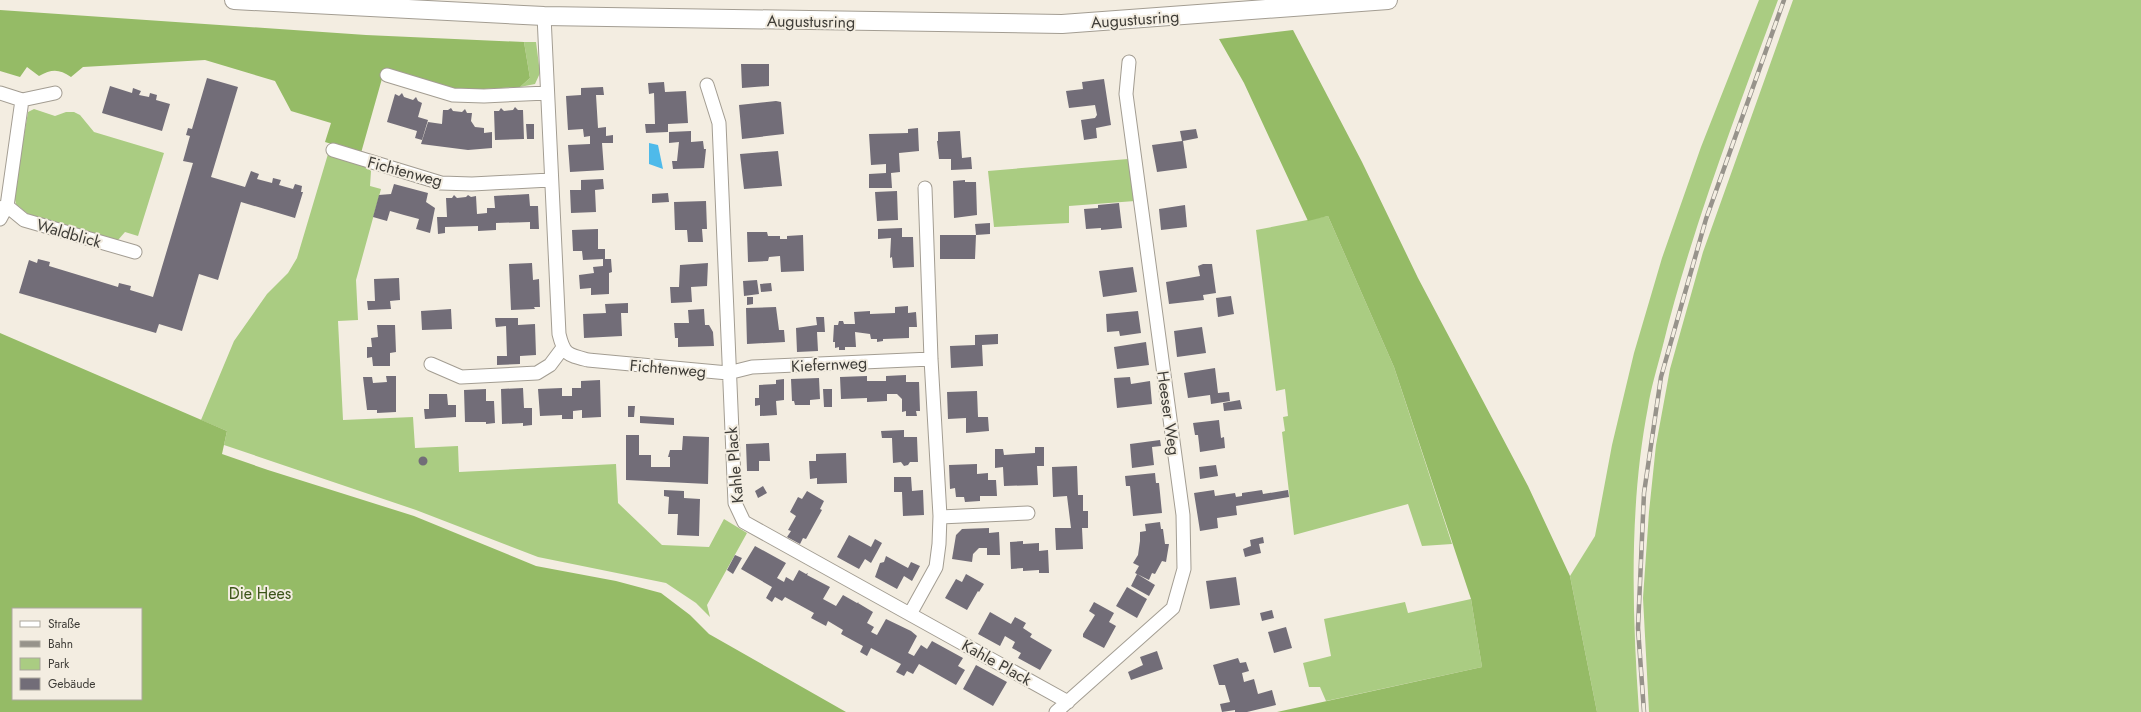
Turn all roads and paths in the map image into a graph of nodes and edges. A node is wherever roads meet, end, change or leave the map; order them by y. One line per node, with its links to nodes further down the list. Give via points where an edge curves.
1 (234, 0): 3 (main road, Augustusring)
2 (1388, 0): 3 (main road, Augustusring, via 1062,24)
3 (544, 16): 9 (street)
4 (1128, 62): 24 (street, Heeser Weg, via 1126,94 1183,516 1184,569 1173,608)
5 (387, 75): 9 (street, via 453,95)
6 (707, 86): 20 (street, Kahle Plack, via 719,123)
7 (0, 93): 10 (street)
8 (55, 93): 10 (street)
9 (547, 93): 12 (street)
10 (22, 100): 14 (street)
11 (333, 150): 12 (street, Fichtenweg, via 441,183)
12 (550, 180): 17 (street)
13 (925, 188): 18 (street)
14 (3, 207): 15 (street); 16 (street, Waldblick, via 24,220)
15 (0, 219)
16 (135, 252)
17 (562, 349): 19 (street, via 550,365 537,373 461,377); 20 (street, Fichtenweg, via 569,355 588,360)
18 (931, 359): 20 (street, Kiefernweg, via 752,368); 22 (street)
19 (431, 364)
20 (728, 373): 23 (street, Kahle Plack, via 735,503 744,522)
21 (1028, 513): 22 (street)
22 (940, 517): 23 (street, via 940,544 936,567)
23 (910, 614): 24 (street, Kahle Plack)
24 (1068, 702): 25 (street, Heeser Weg)
25 (1056, 712)

